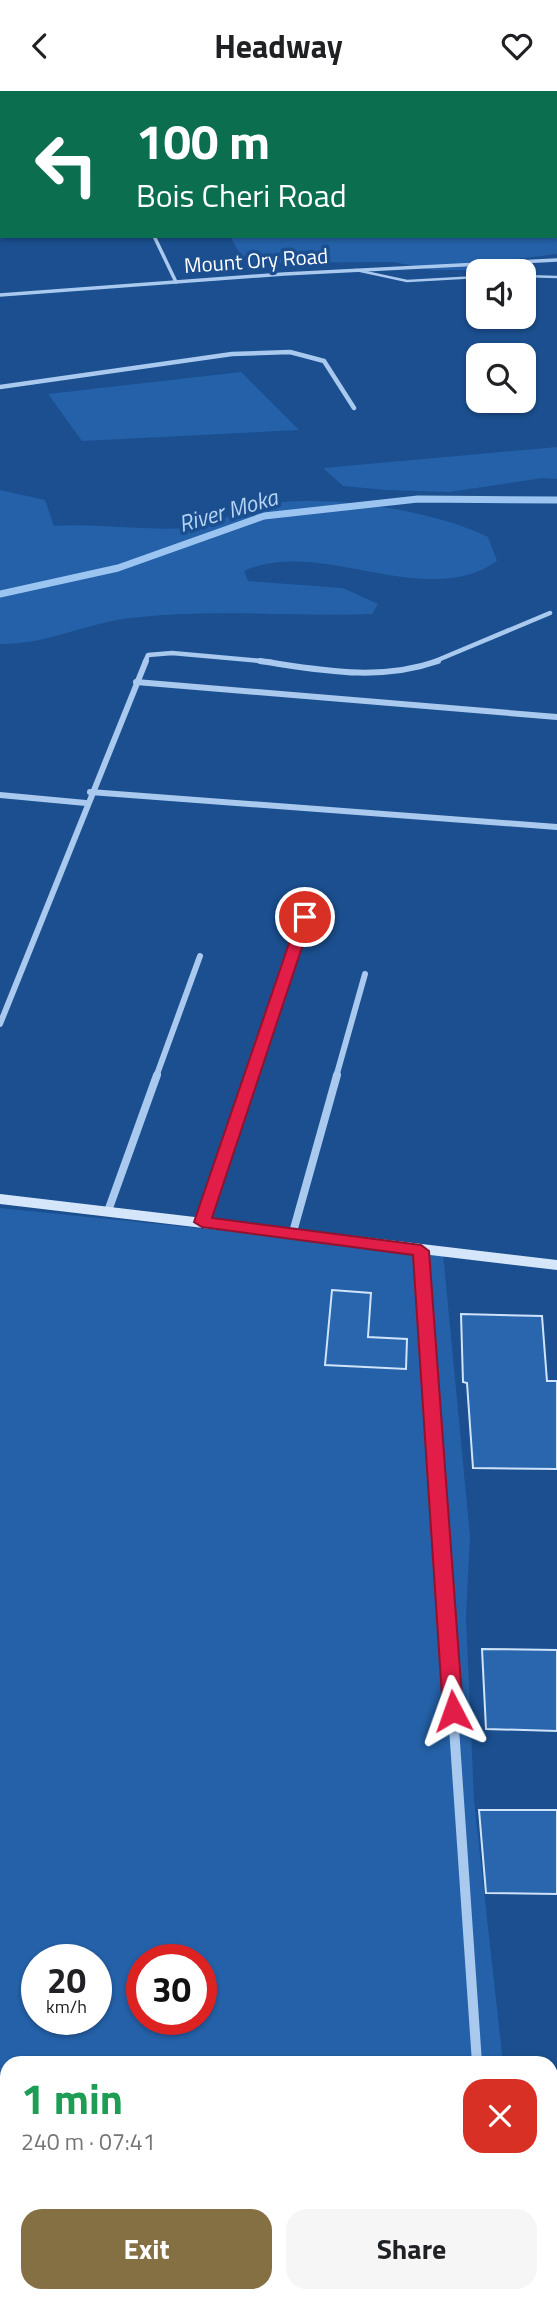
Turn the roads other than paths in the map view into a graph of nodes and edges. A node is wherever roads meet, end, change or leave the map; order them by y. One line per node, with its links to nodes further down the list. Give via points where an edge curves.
1 (155, 238): 7 (street)
2 (557, 260): 3 (street, Mount Ory Road)
3 (354, 270): 6 (lane, via 407,281); 7 (street, Mount Ory Road)
4 (536, 276): 5 (lane)
5 (557, 277)
6 (466, 278)
7 (176, 282): 8 (street, Mount Ory Road)
8 (0, 295)
9 (0, 387): 10 (street, via 232,354 290,352 324,361)
10 (354, 408)
11 (550, 613): 12 (street, via 435,662 394,673 351,674 262,660 156,653 145,657)
12 (136, 682): 13 (street); 14 (street)
13 (557, 717)
14 (90, 792): 16 (street); 17 (street)
15 (0, 795): 16 (street)
16 (86, 803): 21 (street)
17 (557, 827)
18 (314, 892): 24 (street)
19 (200, 956): 23 (street)
20 (365, 974): 25 (street)
21 (0, 1024)
22 (0, 1199): 23 (main road)
23 (108, 1211): 24 (main road)
24 (202, 1222): 25 (main road)
25 (293, 1232): 26 (main road)
26 (421, 1251): 27 (main road); 28 (street)
27 (557, 1265)
28 (477, 2056)

